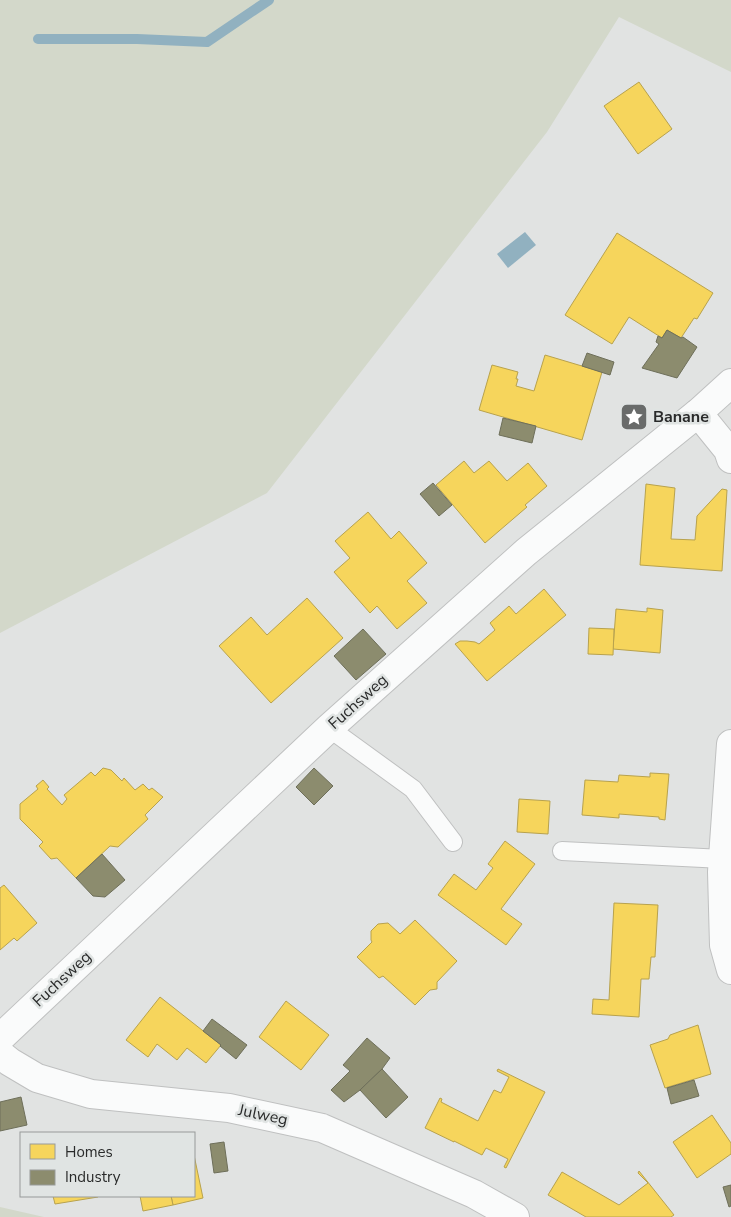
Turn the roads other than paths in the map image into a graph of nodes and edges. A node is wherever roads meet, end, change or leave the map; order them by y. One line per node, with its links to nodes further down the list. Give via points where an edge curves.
1 (731, 383): 2 (street, Fuchsweg)
2 (698, 413): 3 (street, via 728,450); 4 (street, Fuchsweg, via 526,552)
3 (731, 459)
4 (329, 728): 6 (lane, via 413,789); 10 (street, Fuchsweg)
5 (731, 744): 8 (street)
6 (452, 842)
7 (562, 852): 8 (lane)
8 (723, 859): 9 (street, via 724,945)
9 (731, 970)
10 (0, 1038)
11 (0, 1054): 12 (street, Julweg, via 37,1078 91,1094 229,1108 322,1128 474,1194)
12 (515, 1217)

